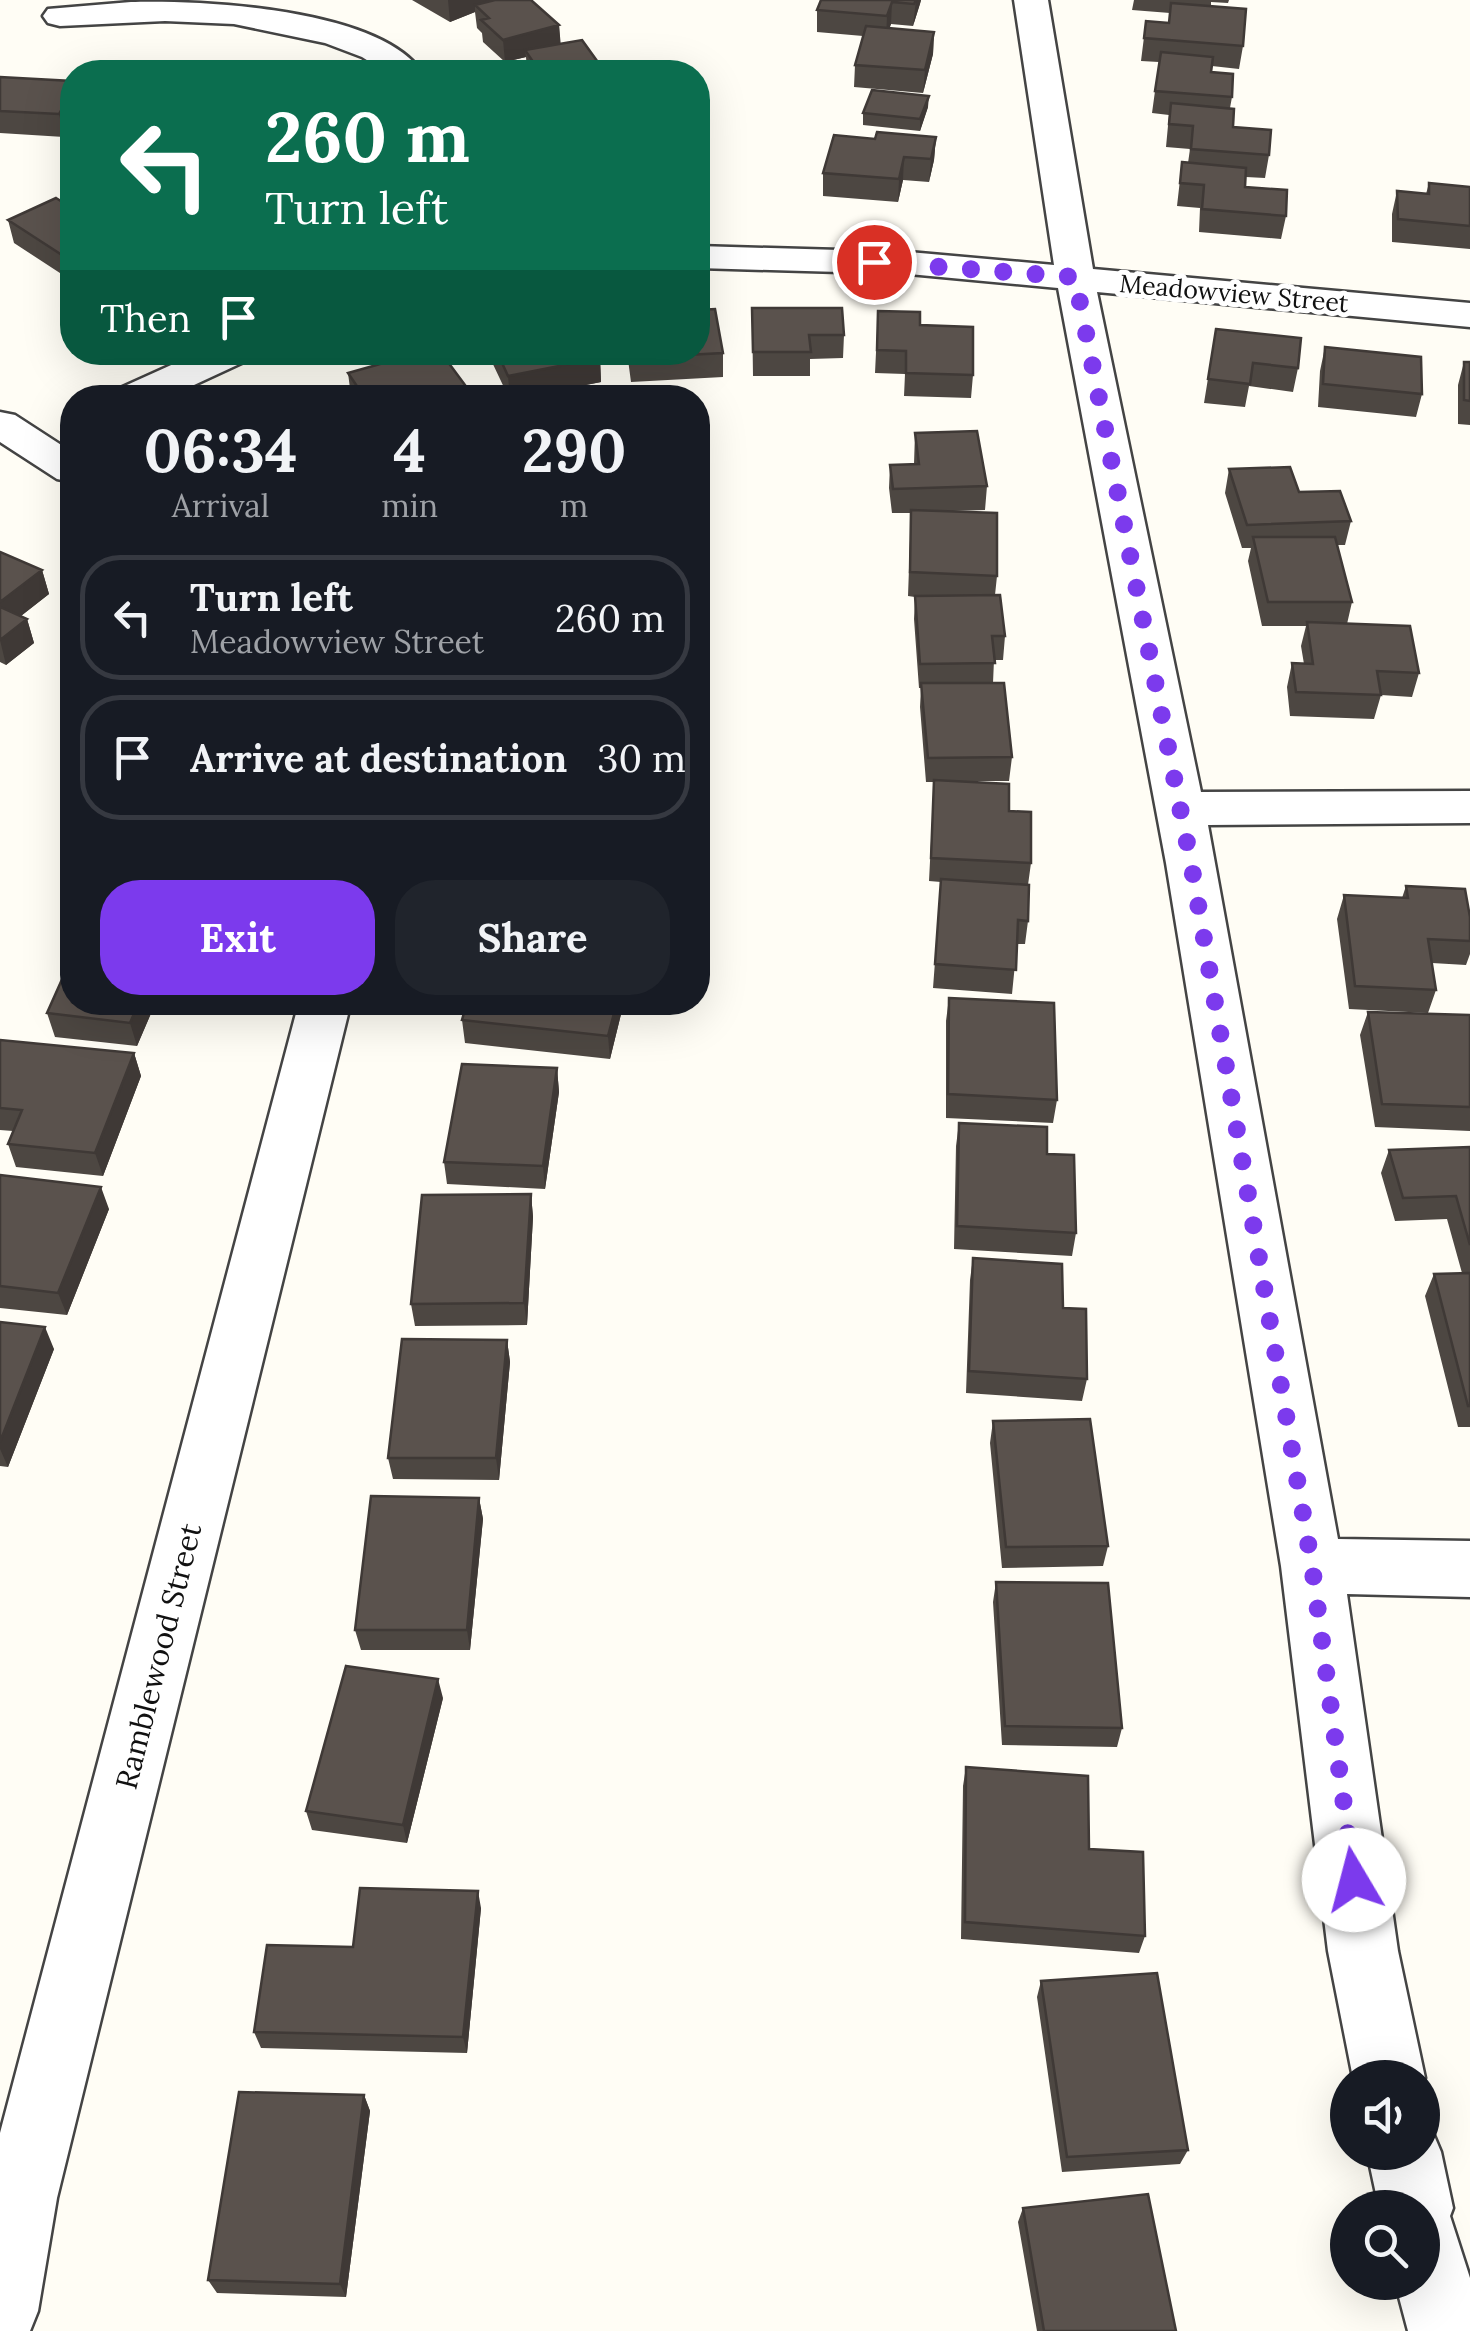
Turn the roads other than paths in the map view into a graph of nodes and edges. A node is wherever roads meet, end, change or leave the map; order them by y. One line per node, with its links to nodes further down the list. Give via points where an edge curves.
1 (1031, 0): 5 (street)
2 (60, 16): 3 (street, via 192,9 289,20 361,44)
3 (386, 60)
4 (710, 257): 5 (street, Meadowview Street, via 909,263)
5 (1075, 277): 6 (street, Meadowview Street); 13 (street)
6 (1470, 315)
7 (205, 365): 8 (street)
8 (161, 385)
9 (60, 428): 10 (street)
10 (11, 442): 11 (street)
11 (60, 464)
12 (1470, 806): 13 (street)
13 (1181, 809): 15 (street)
14 (322, 1015): 19 (street, Ramblewood Street, via 20,2198)
15 (1312, 1566): 16 (street); 17 (street, via 1363,1951)
16 (1470, 1569)
17 (1385, 2060)
18 (1438, 2300): 20 (street)
19 (0, 2311)
20 (1446, 2331)

